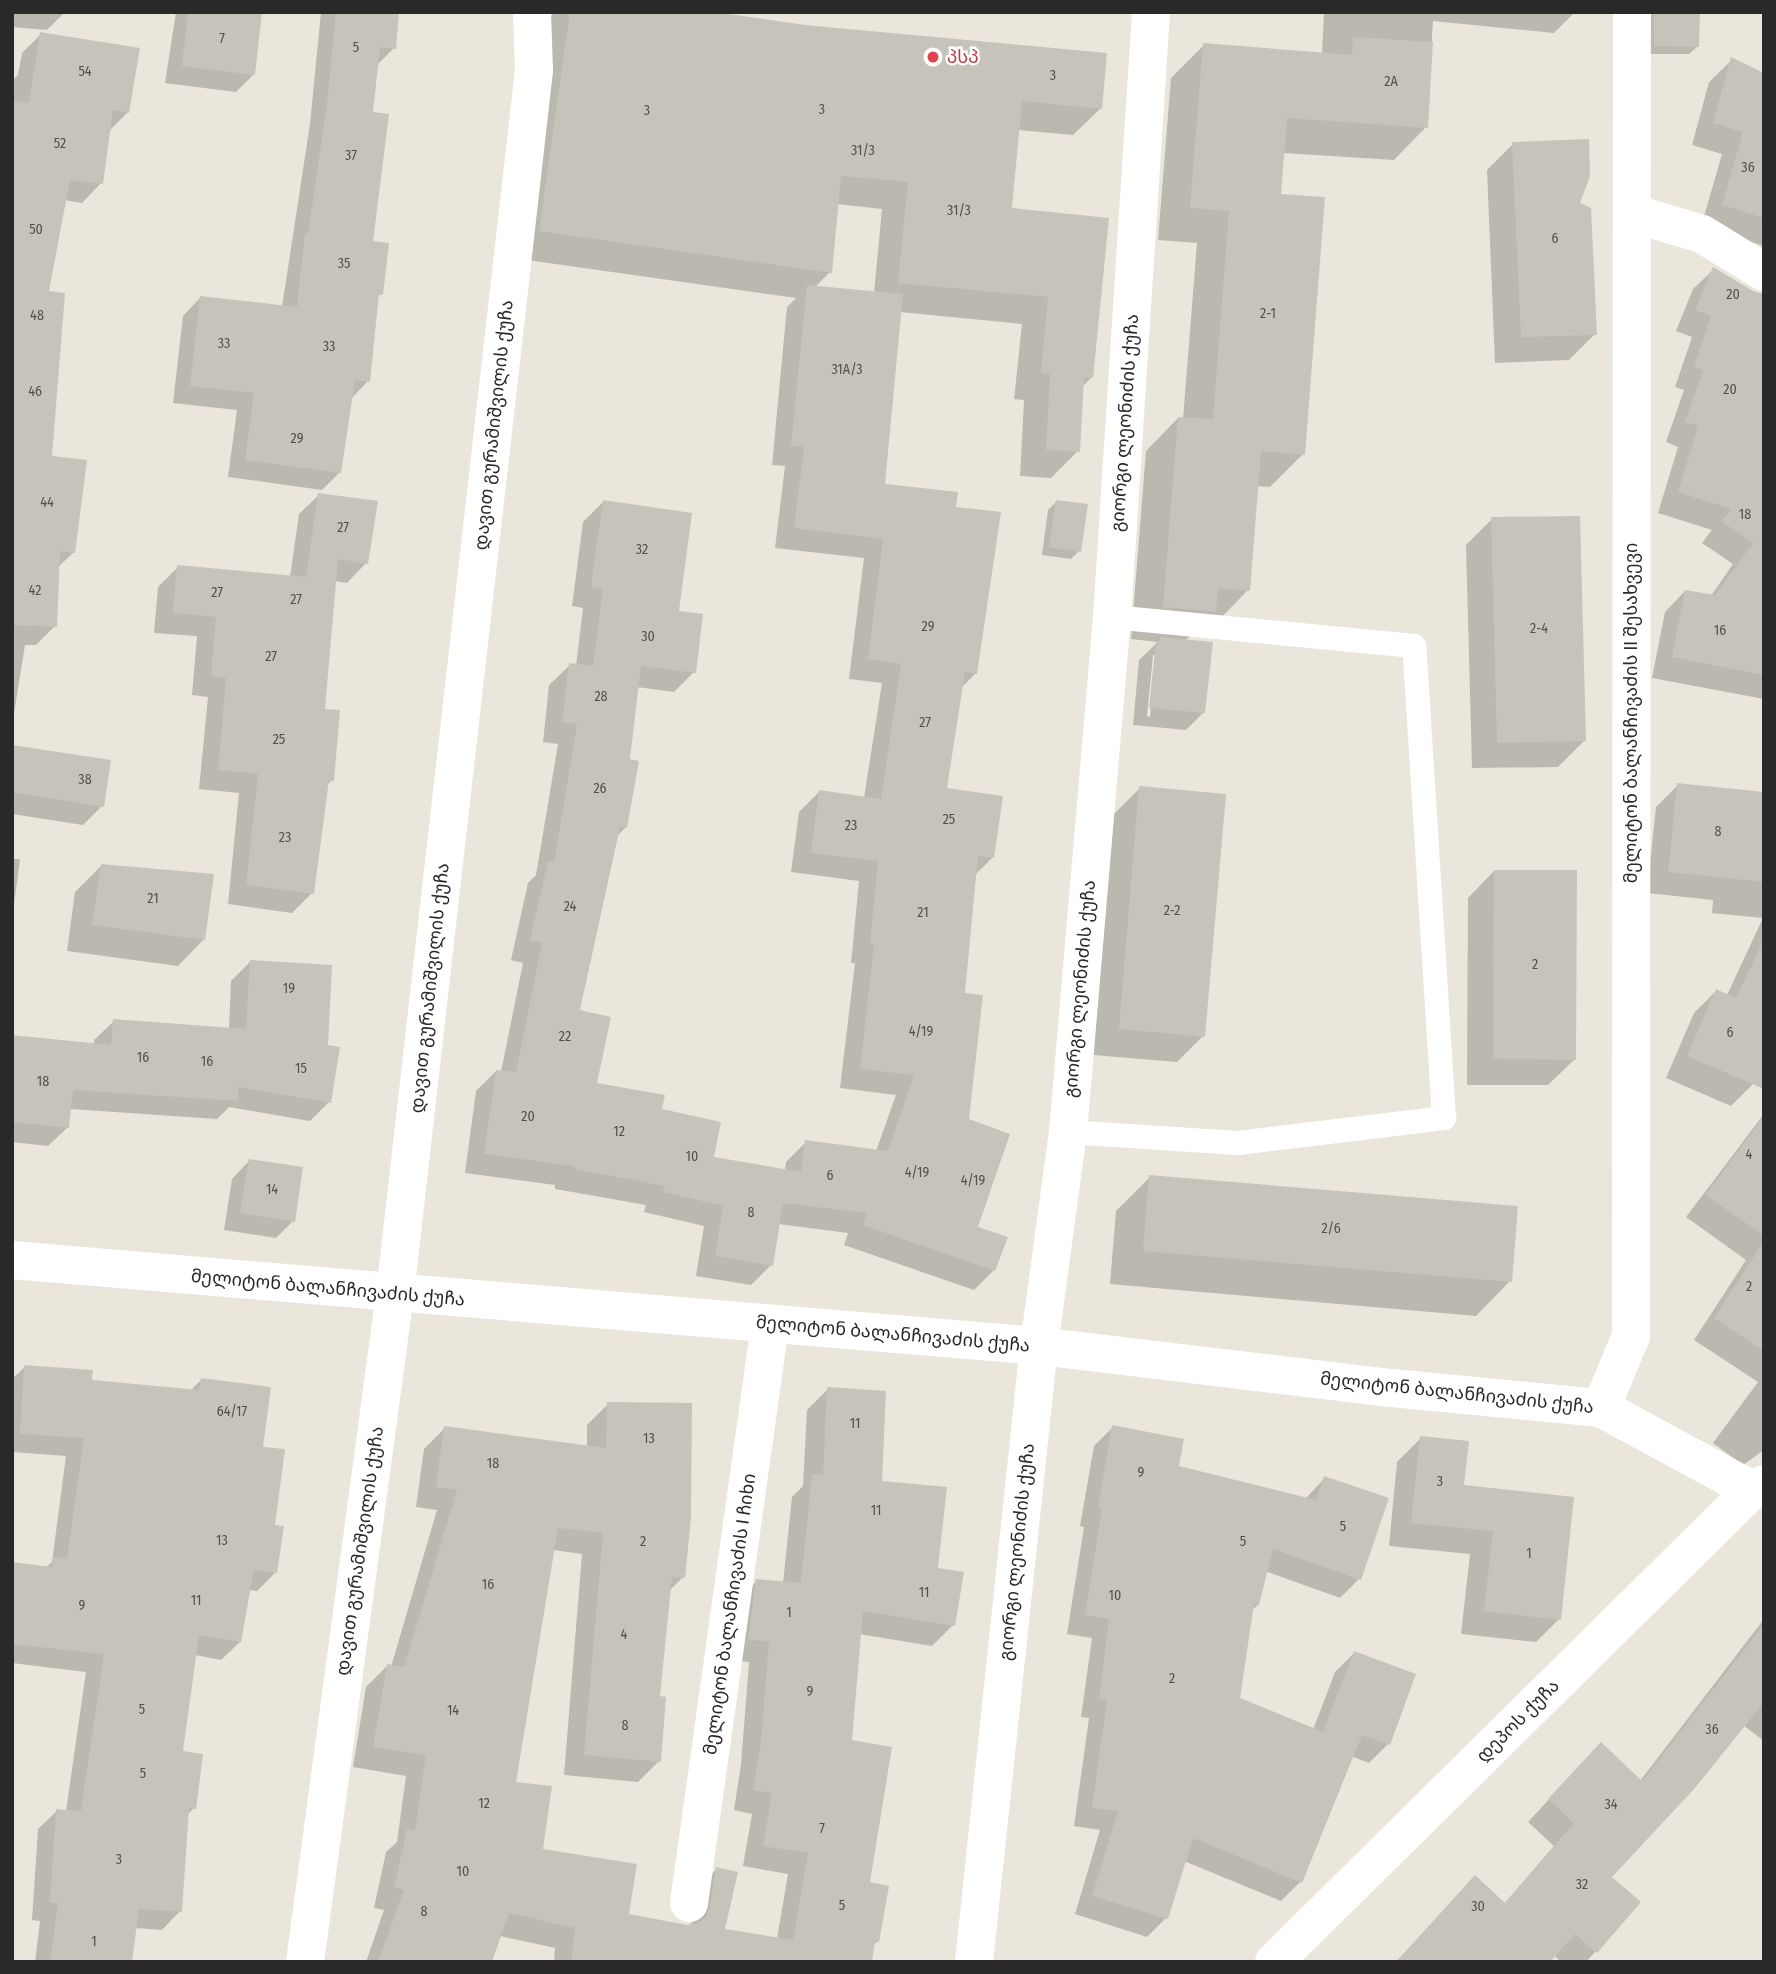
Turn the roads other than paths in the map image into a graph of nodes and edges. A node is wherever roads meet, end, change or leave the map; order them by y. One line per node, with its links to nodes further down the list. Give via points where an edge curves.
1 (532, 12): 9 (street, დავით გურამიშვილის ქუჩა, via 534,70)
2 (1152, 12): 6 (street, გიორგი ლეონიძის ქუჩა)
3 (1632, 12): 4 (street, მელიტონ ბალანჩივაძის II შესახვევი)
4 (1632, 213): 5 (street, via 1702,234); 12 (street, მელიტონ ბალანჩივაძის II შესახვევი, via 1631,1336)
5 (1764, 272)
6 (1112, 617): 7 (street, გიორგი ლეონიძის ქუჩა); 7 (lane, via 1414,646 1444,1118 1238,1143)
7 (1068, 1132): 11 (street, გიორგი ლეონიძის ქუჩა)
8 (12, 1260): 9 (street, მელიტონ ბალანჩივაძის ქუჩა)
9 (395, 1294): 10 (street, მელიტონ ბალანჩივაძის ქუჩა); 15 (street, დავით გურამიშვილის ქუჩა)
10 (770, 1325): 11 (street, მელიტონ ბალანჩივაძის ქუჩა); 14 (street, მელიტონ ბალანჩივაძის I ჩიხი)
11 (1039, 1346): 12 (street, მელიტონ ბალანჩივაძის ქუჩა); 16 (street, გიორგი ლეონიძის ქუჩა)
12 (1601, 1408): 13 (street, მელიტონ ბალანჩივაძის ქუჩა)
13 (1758, 1487): 17 (street, დეპოს ქუჩა)
14 (689, 1903)
15 (304, 1962)
16 (974, 1962)
17 (1274, 1962)

